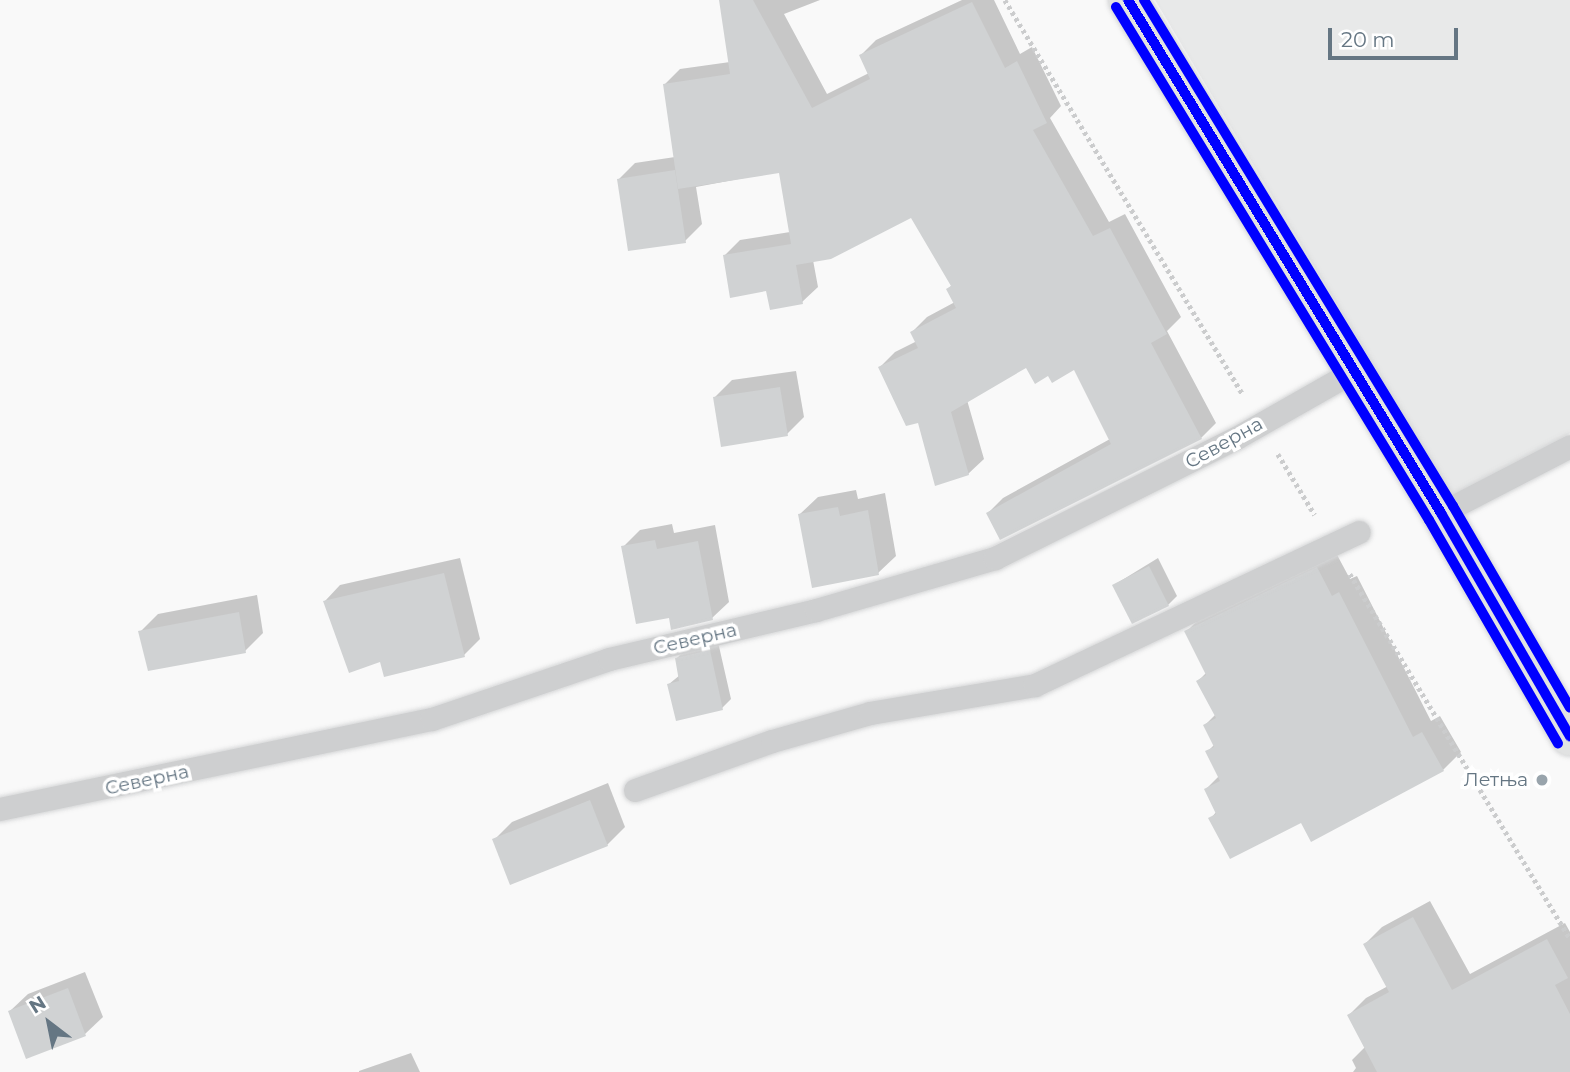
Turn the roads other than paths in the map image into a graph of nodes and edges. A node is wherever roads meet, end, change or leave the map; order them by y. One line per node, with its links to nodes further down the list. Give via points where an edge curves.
1 (1128, 0): 2 (main road)
2 (1354, 371): 4 (main road); 8 (lane, Северна, via 995,558 816,610 609,659 432,719)
3 (1570, 446): 4 (lane)
4 (1441, 513): 6 (main road)
5 (1359, 532): 7 (lane, via 1035,685 870,713 772,741)
6 (1570, 736)
7 (635, 790)
8 (0, 809)

